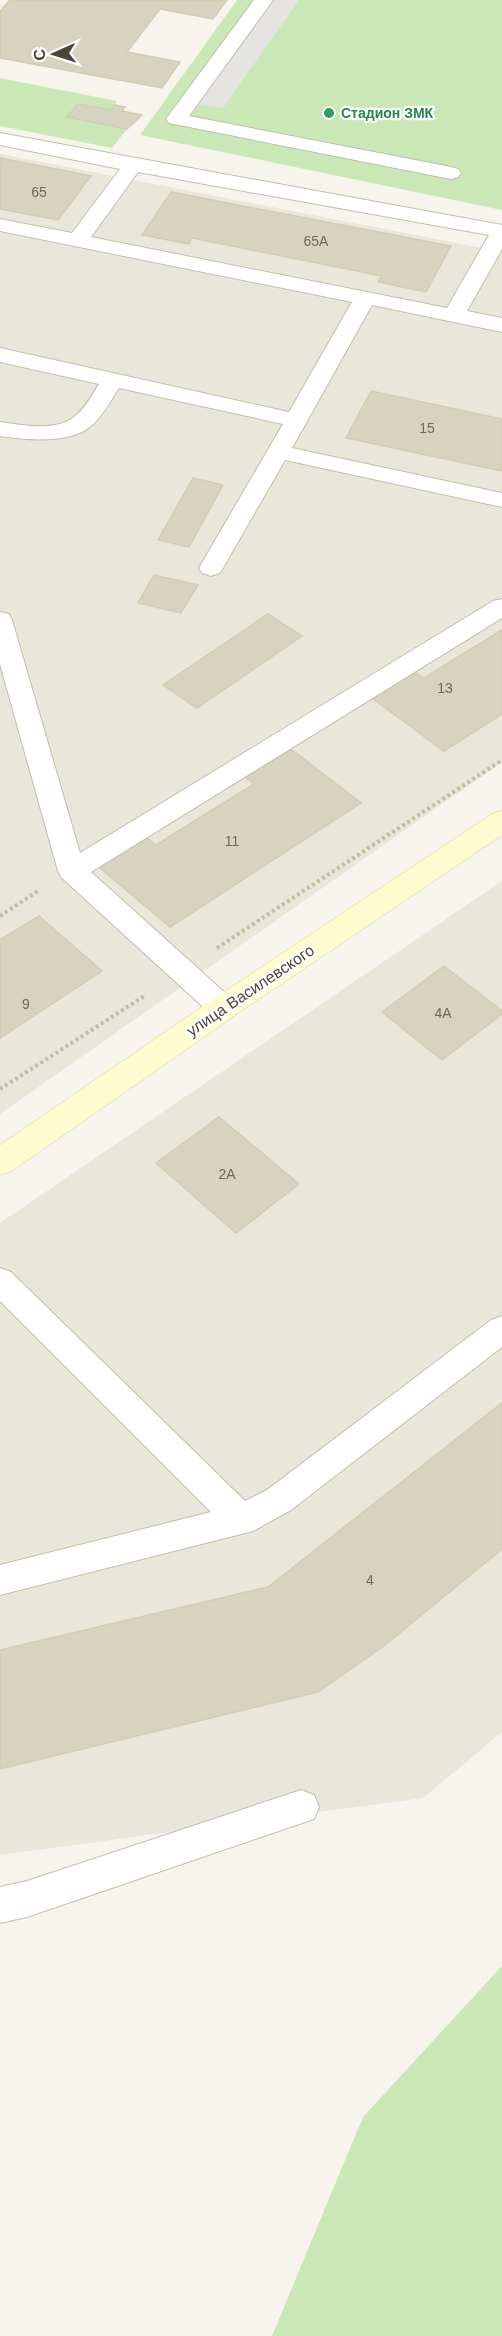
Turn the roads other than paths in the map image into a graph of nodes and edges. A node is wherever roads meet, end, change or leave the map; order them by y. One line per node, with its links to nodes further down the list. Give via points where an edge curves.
1 (264, 0): 4 (lane, via 176,119)
2 (0, 139): 3 (lane)
3 (133, 165): 6 (lane); 7 (lane)
4 (451, 173)
5 (0, 225): 7 (lane)
6 (502, 231): 9 (lane)
7 (78, 240): 8 (lane)
8 (365, 298): 9 (lane); 13 (lane)
9 (454, 315): 10 (lane)
10 (502, 325)
11 (0, 355): 12 (lane)
12 (114, 379): 13 (lane); 14 (lane, via 81,423 25,433)
13 (296, 420): 15 (lane)
14 (0, 429)
15 (278, 452): 16 (lane); 17 (lane)
16 (502, 500)
17 (211, 568)
18 (502, 607): 21 (lane)
19 (0, 620): 21 (lane)
20 (502, 821): 22 (street, улица Василевского)
21 (72, 871): 22 (lane)
22 (223, 1008): 23 (street, улица Василевского)
23 (0, 1162)
24 (0, 1281): 26 (lane)
25 (502, 1329): 26 (lane, via 279,1500)
26 (241, 1520): 27 (lane)
27 (0, 1580)
28 (301, 1808): 29 (lane)
29 (0, 1905)

